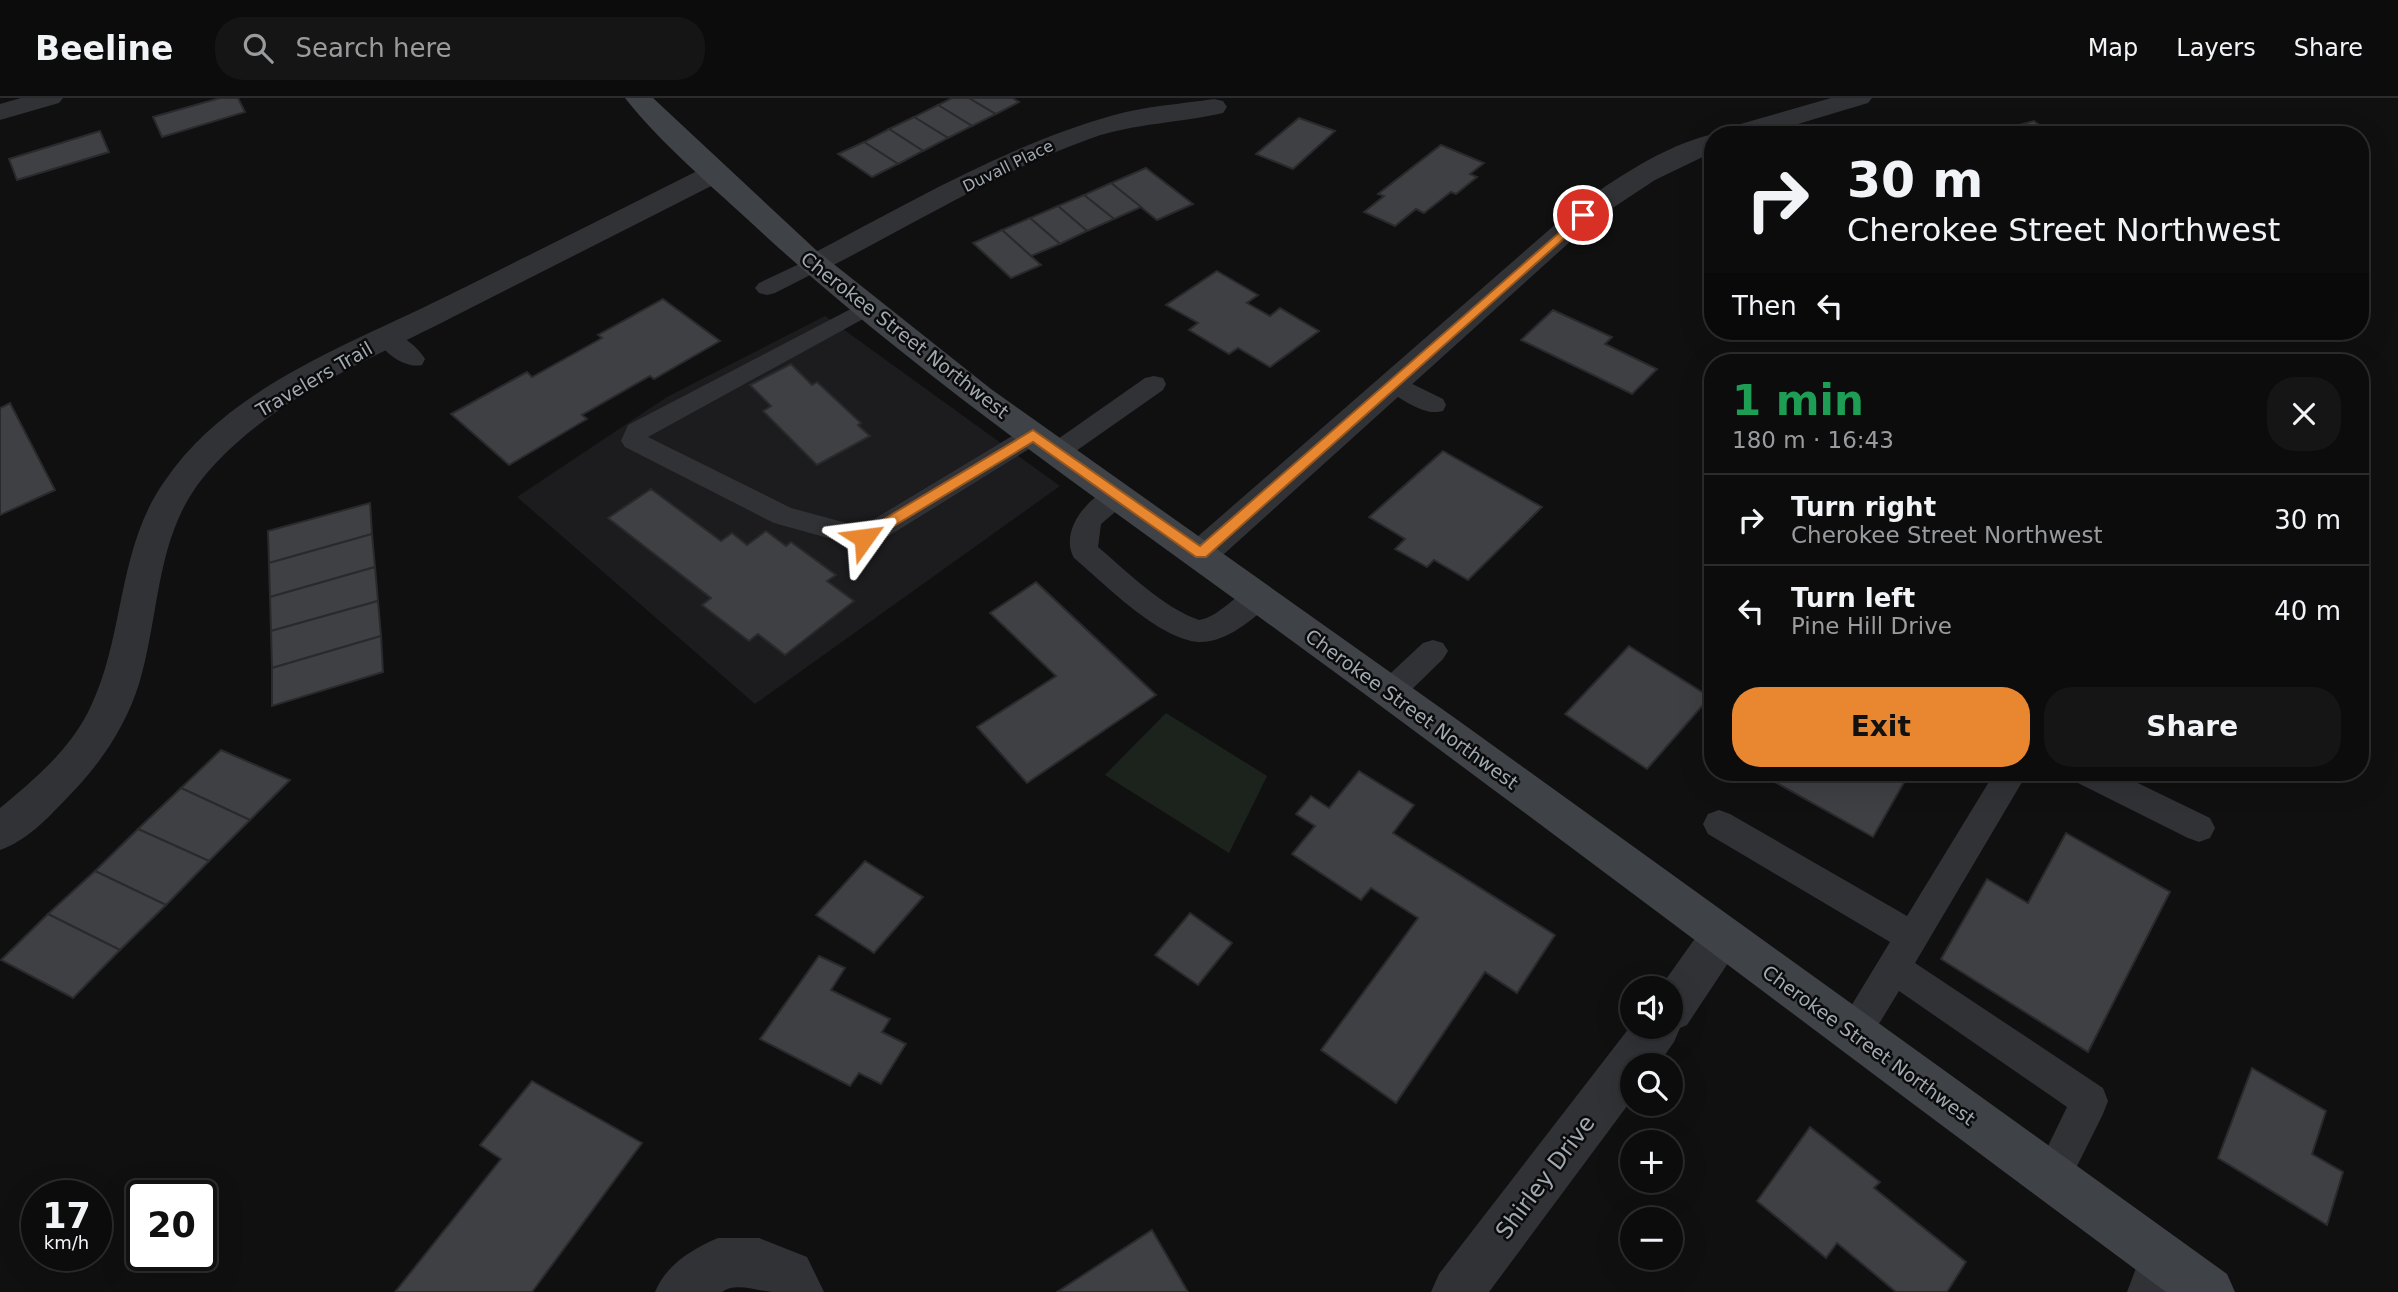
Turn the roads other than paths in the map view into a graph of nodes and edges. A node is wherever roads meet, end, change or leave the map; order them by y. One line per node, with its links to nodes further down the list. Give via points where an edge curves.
1 (50, 98): 5 (street)
2 (638, 98): 8 (main road, Cherokee Street Northwest)
3 (1859, 98): 6 (street)
4 (1214, 107): 9 (street, Duvall Place, via 1124,120 1082,133 1008,164)
5 (0, 112)
6 (1763, 126)
7 (1704, 146): 14 (street, via 1625,184 1583,215)
8 (713, 174): 9 (main road, Cherokee Street Northwest); 12 (street, Travelers Trail)
9 (814, 264): 10 (lane); 11 (main road, Cherokee Street Northwest)
10 (767, 288)
11 (866, 308): 17 (main road, Cherokee Street Northwest); 17 (lane, via 637,430 634,441 783,516 864,538)
12 (387, 338): 13 (lane); 27 (street, Travelers Trail, via 274,397 221,439 185,477 155,532 121,678 98,732 43,796)
13 (412, 359)
14 (1392, 382): 16 (lane); 19 (street)
15 (1154, 384): 17 (lane)
16 (1434, 405)
17 (1045, 444): 18 (main road, Cherokee Street Northwest)
18 (1118, 495): 19 (main road, Cherokee Street Northwest); 20 (lane, via 1084,528 1084,551 1178,625 1197,631 1221,626)
19 (1201, 554): 20 (main road, Cherokee Street Northwest)
20 (1259, 597): 22 (main road, Cherokee Street Northwest)
21 (1433, 651): 22 (lane)
22 (1390, 692): 29 (main road, Cherokee Street Northwest)
23 (2006, 781): 28 (lane)
24 (2103, 781): 26 (lane)
25 (1719, 824): 28 (lane)
26 (2199, 828)
27 (0, 832)
28 (1911, 936): 30 (lane)
29 (1721, 937): 31 (street); 32 (main road, Cherokee Street Northwest)
30 (1894, 967): 32 (lane); 34 (lane, via 2090,1101)
31 (1683, 992)
32 (1854, 1033): 34 (main road, Cherokee Street Northwest)
33 (1649, 1039): 38 (street, Shirley Drive)
34 (2052, 1178): 35 (main road, Cherokee Street Northwest)
35 (2160, 1256): 39 (lane); 40 (main road, Cherokee Street Northwest)
36 (681, 1292): 37 (street, via 718,1264 759,1263 789,1275)
37 (799, 1292)
38 (1457, 1292)
39 (2147, 1292)
40 (2209, 1292)

